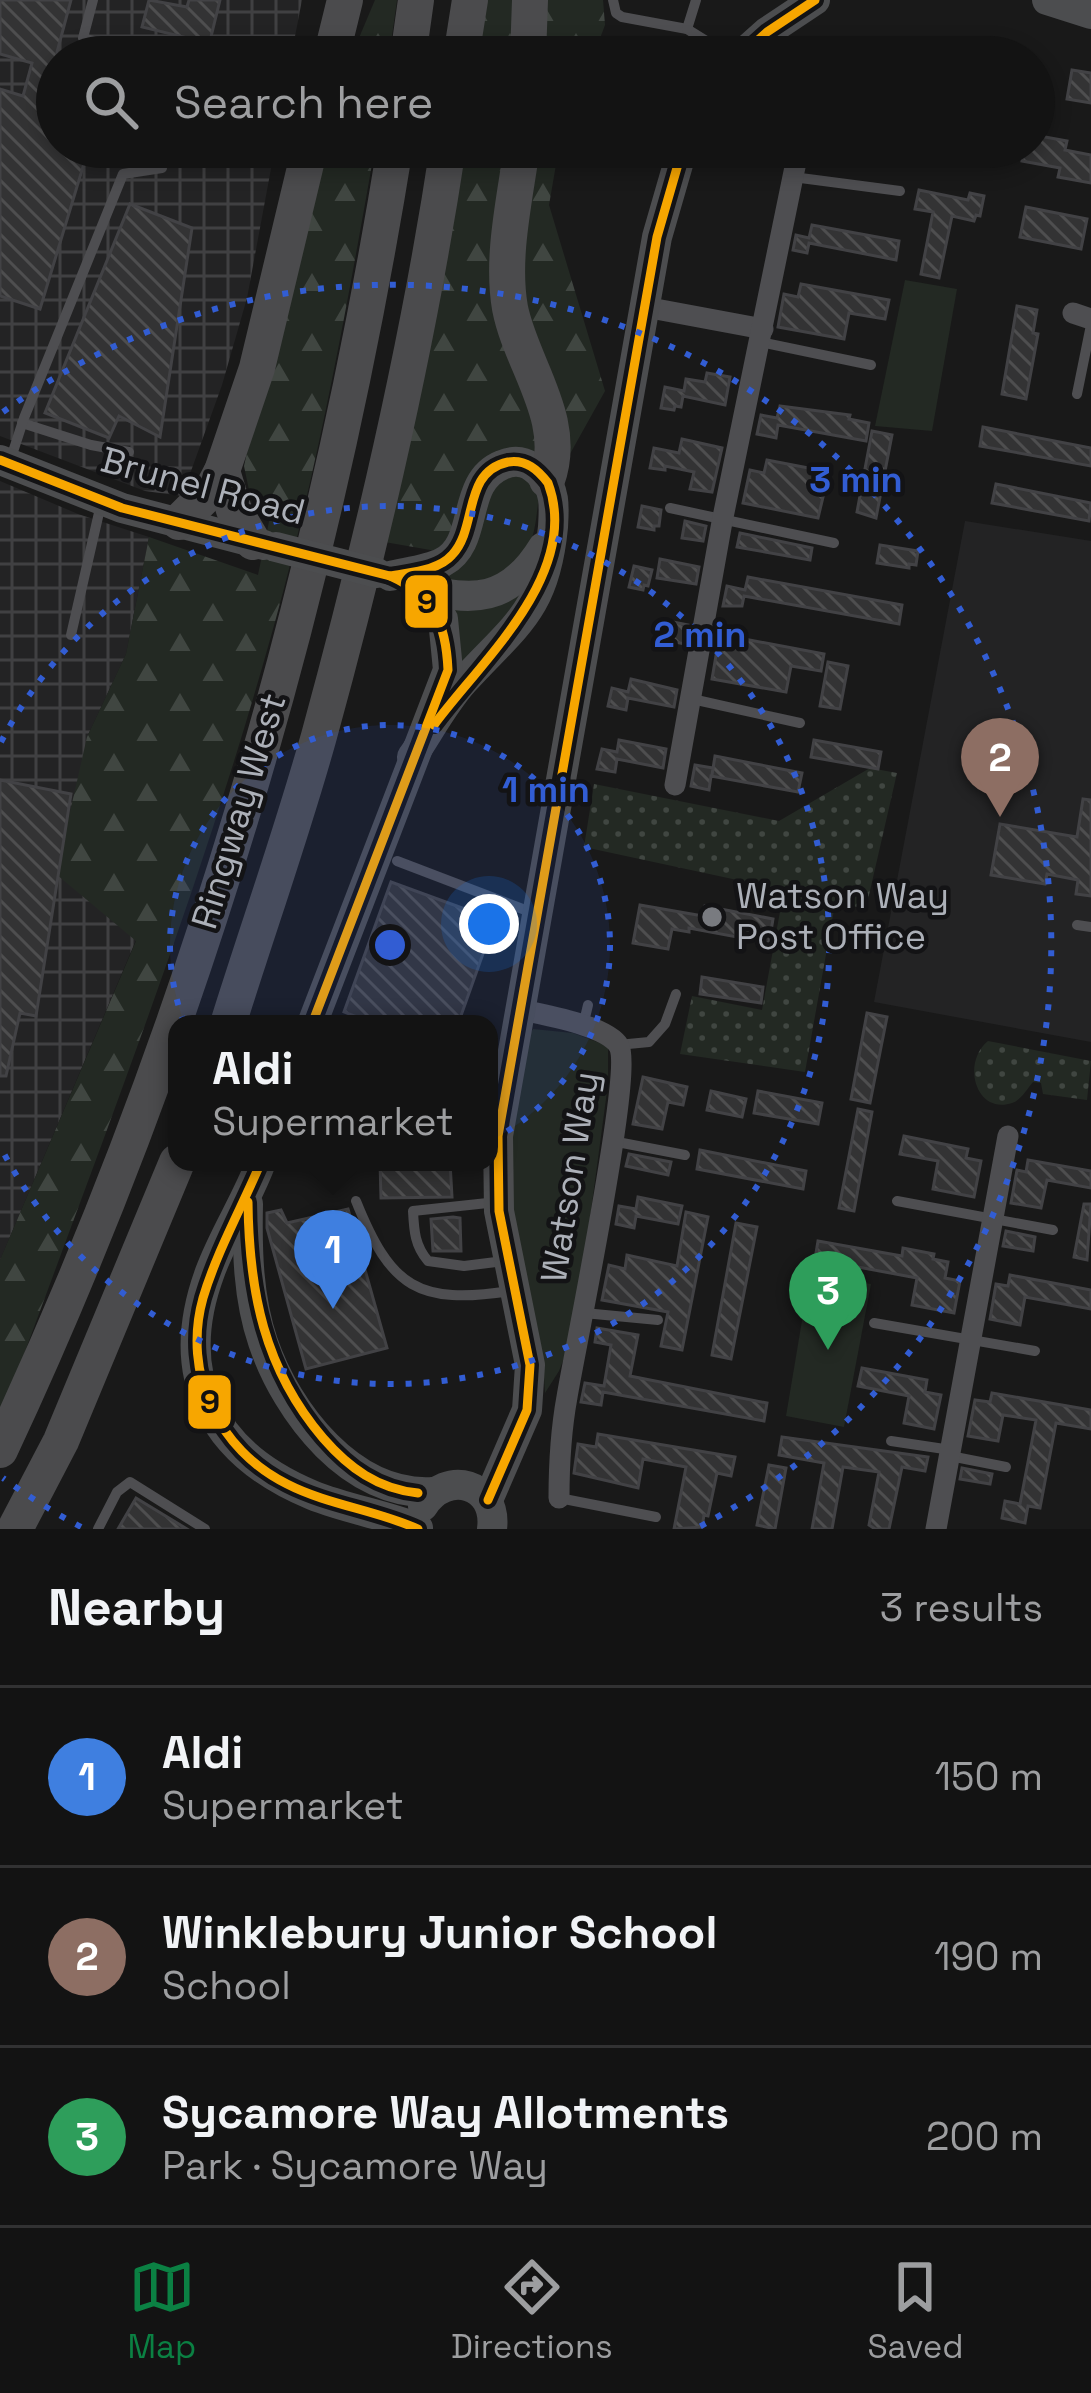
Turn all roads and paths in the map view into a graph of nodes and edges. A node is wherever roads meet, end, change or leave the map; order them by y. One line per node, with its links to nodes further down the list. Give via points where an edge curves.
1 (93, 0): 12 (lane)
2 (345, 0): 13 (main road)
3 (416, 0): 14 (main road)
4 (470, 0): 15 (main road)
5 (530, 0): 16 (main road)
6 (613, 0): 11 (lane, via 622,17)
7 (697, 0): 11 (lane)
8 (815, 0): 18 (street)
9 (1047, 0): 10 (street)
10 (1091, 14)
11 (687, 28): 17 (lane)
12 (84, 36)
13 (337, 36)
14 (411, 36)
15 (464, 36)
16 (529, 36)
17 (701, 36)
18 (762, 36)
19 (162, 168): 32 (lane, via 123,174)
20 (305, 168): 35 (main road, via 257,368)
21 (391, 168): 56 (main road, Ringway West, via 328,491 232,844)
22 (444, 168): 57 (main road, Ringway West, via 396,429 318,739)
23 (519, 168): 36 (main road, via 510,310 551,432)
24 (677, 168): 27 (street)
25 (795, 169): 26 (lane); 29 (street)
26 (900, 191)
27 (645, 307): 29 (street); 51 (street)
28 (1085, 319): 31 (lane)
29 (761, 335): 30 (lane); 40 (street)
30 (872, 365)
31 (1077, 394)
32 (22, 423): 33 (lane); 34 (lane)
33 (129, 452)
34 (5, 462): 37 (street, Brunel Road)
35 (222, 471): 39 (main road); 43 (main road, via 233,510)
36 (547, 480): 41 (street); 44 (street, via 514,460 483,476 456,549)
37 (91, 504): 39 (street, Brunel Road); 45 (lane)
38 (670, 508): 40 (lane)
39 (179, 522): 43 (street, Brunel Road)
40 (722, 522): 42 (lane); 46 (street)
41 (552, 531): 44 (street, Brunel Road, via 524,575 502,590 470,596); 48 (street, via 541,585 522,619 462,682)
42 (834, 543)
43 (264, 544): 44 (street, Brunel Road, bridge)
44 (425, 577): 48 (street, via 443,619 448,670)
45 (71, 635)
46 (690, 699): 47 (lane); 49 (street)
47 (800, 723)
48 (412, 757): 58 (street)
49 (675, 785)
50 (397, 861): 51 (lane)
51 (536, 914): 55 (street)
52 (1077, 925): 53 (lane)
53 (1091, 927)
54 (676, 994): 60 (lane, via 649,1042)
55 (518, 1009): 60 (street, Watson Way, via 585,1016); 61 (street)
56 (172, 1015)
57 (231, 1015)
58 (315, 1015)
59 (168, 1028): 81 (main road, Ringway West)
60 (618, 1045): 63 (street, Watson Way)
61 (498, 1084): 70 (street)
62 (1008, 1136): 71 (street)
63 (612, 1141): 64 (lane); 74 (street, Watson Way)
64 (685, 1155)
65 (173, 1171): 88 (main road, via 61,1441)
66 (258, 1171): 67 (street)
67 (248, 1198): 84 (street, via 247,1262 263,1341 297,1409 360,1474 392,1490); 91 (street, via 211,1270 194,1329 198,1374 216,1426 284,1483)
68 (356, 1201): 73 (lane, via 389,1266 417,1287 461,1298)
69 (897, 1201): 71 (lane)
70 (499, 1202): 73 (street); 73 (lane, via 413,1211 414,1226 428,1262)
71 (993, 1220): 72 (lane); 77 (street)
72 (1054, 1230)
73 (511, 1275): 79 (street)
74 (582, 1313): 75 (lane); 85 (street, Watson Way)
75 (658, 1320)
76 (874, 1322): 77 (lane)
77 (968, 1342): 78 (lane); 82 (street)
78 (1035, 1351)
79 (528, 1389): 84 (street, via 478,1466); 87 (street, via 527,1410 501,1463)
80 (891, 1441): 82 (lane)
81 (0, 1450)
82 (950, 1453): 83 (lane); 92 (street)
83 (1006, 1467)
84 (446, 1487): 87 (street); 91 (street, via 425,1501)
85 (559, 1498): 86 (lane)
86 (656, 1517)
87 (493, 1520)
88 (15, 1529)
89 (98, 1529): 90 (lane, via 130,1482)
90 (205, 1529)
91 (418, 1529)
92 (936, 1529)

